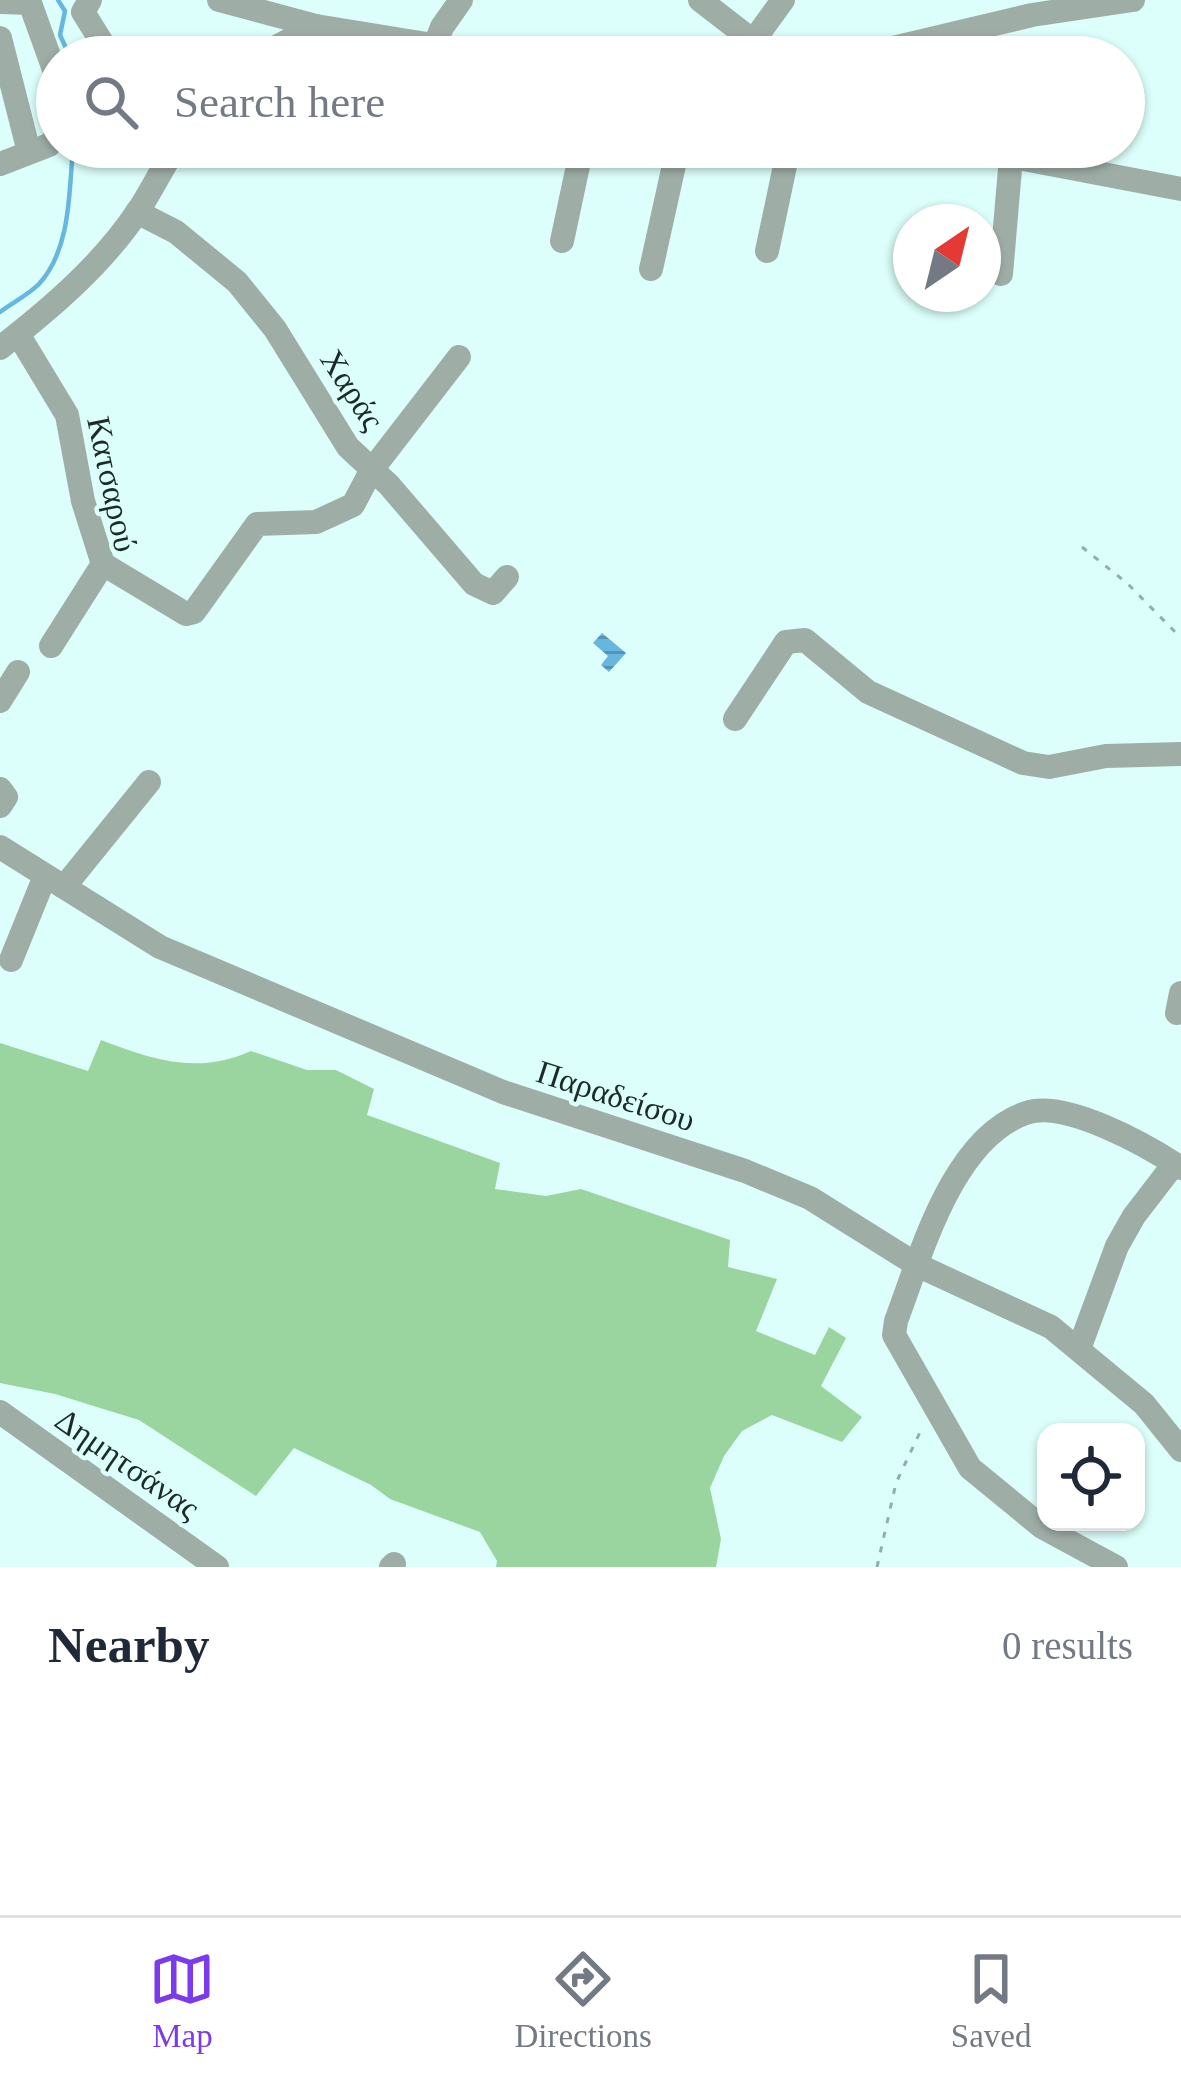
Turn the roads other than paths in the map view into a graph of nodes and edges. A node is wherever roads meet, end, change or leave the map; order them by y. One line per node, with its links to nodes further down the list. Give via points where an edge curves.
1 (90, 0): 11 (street, via 83,12)
2 (219, 0): 9 (street)
3 (461, 0): 14 (street)
4 (700, 0): 15 (street)
5 (784, 0): 16 (street)
6 (1133, 0): 17 (street)
7 (0, 2): 8 (street)
8 (29, 3): 10 (street)
9 (316, 26): 12 (street); 13 (street)
10 (41, 36)
11 (98, 36)
12 (297, 36)
13 (364, 36)
14 (440, 36)
15 (749, 36)
16 (757, 36)
17 (944, 36)
18 (0, 38): 20 (street)
19 (36, 150): 20 (street)
20 (29, 152): 21 (street)
21 (0, 164)
22 (161, 168): 29 (street)
23 (578, 168): 30 (street)
24 (673, 168): 32 (street)
25 (785, 168): 31 (street)
26 (1010, 168): 33 (street)
27 (1069, 168): 28 (street)
28 (1181, 189)
29 (137, 212): 34 (street, via 72,288); 36 (street, Χαράς, via 189,240 237,282)
30 (562, 241)
31 (767, 250)
32 (651, 269)
33 (1001, 274)
34 (9, 341): 37 (street, Κατσαρού, via 67,415)
35 (459, 357): 36 (street)
36 (371, 471): 37 (street, via 338,515 257,524 194,613); 38 (street, Χαράς, via 474,584 493,593)
37 (103, 565): 39 (street, Κατσαρού)
38 (507, 577)
39 (51, 646)
40 (18, 672): 41 (street)
41 (0, 701)
42 (735, 719): 43 (street, via 786,642 805,640 868,692 1023,764)
43 (1181, 754)
44 (149, 782): 48 (street)
45 (0, 789): 46 (street)
46 (0, 806)
47 (0, 847): 48 (street, Παραδείσου)
48 (55, 882): 49 (street); 51 (street, Παραδείσου, via 160,947 503,1092 810,1198)
49 (11, 960)
50 (1178, 1166): 51 (street, via 1064,1112 1027,1112 967,1157); 52 (street, via 1117,1246)
51 (917, 1265): 52 (street, Παραδείσου, via 1051,1327); 56 (street, via 894,1335 970,1468 1042,1527)
52 (1079, 1349): 54 (street, Παραδείσου, via 1144,1404)
53 (0, 1412): 55 (street, Δημητσάνας)
54 (1181, 1450)
55 (217, 1567)
56 (1116, 1567)

